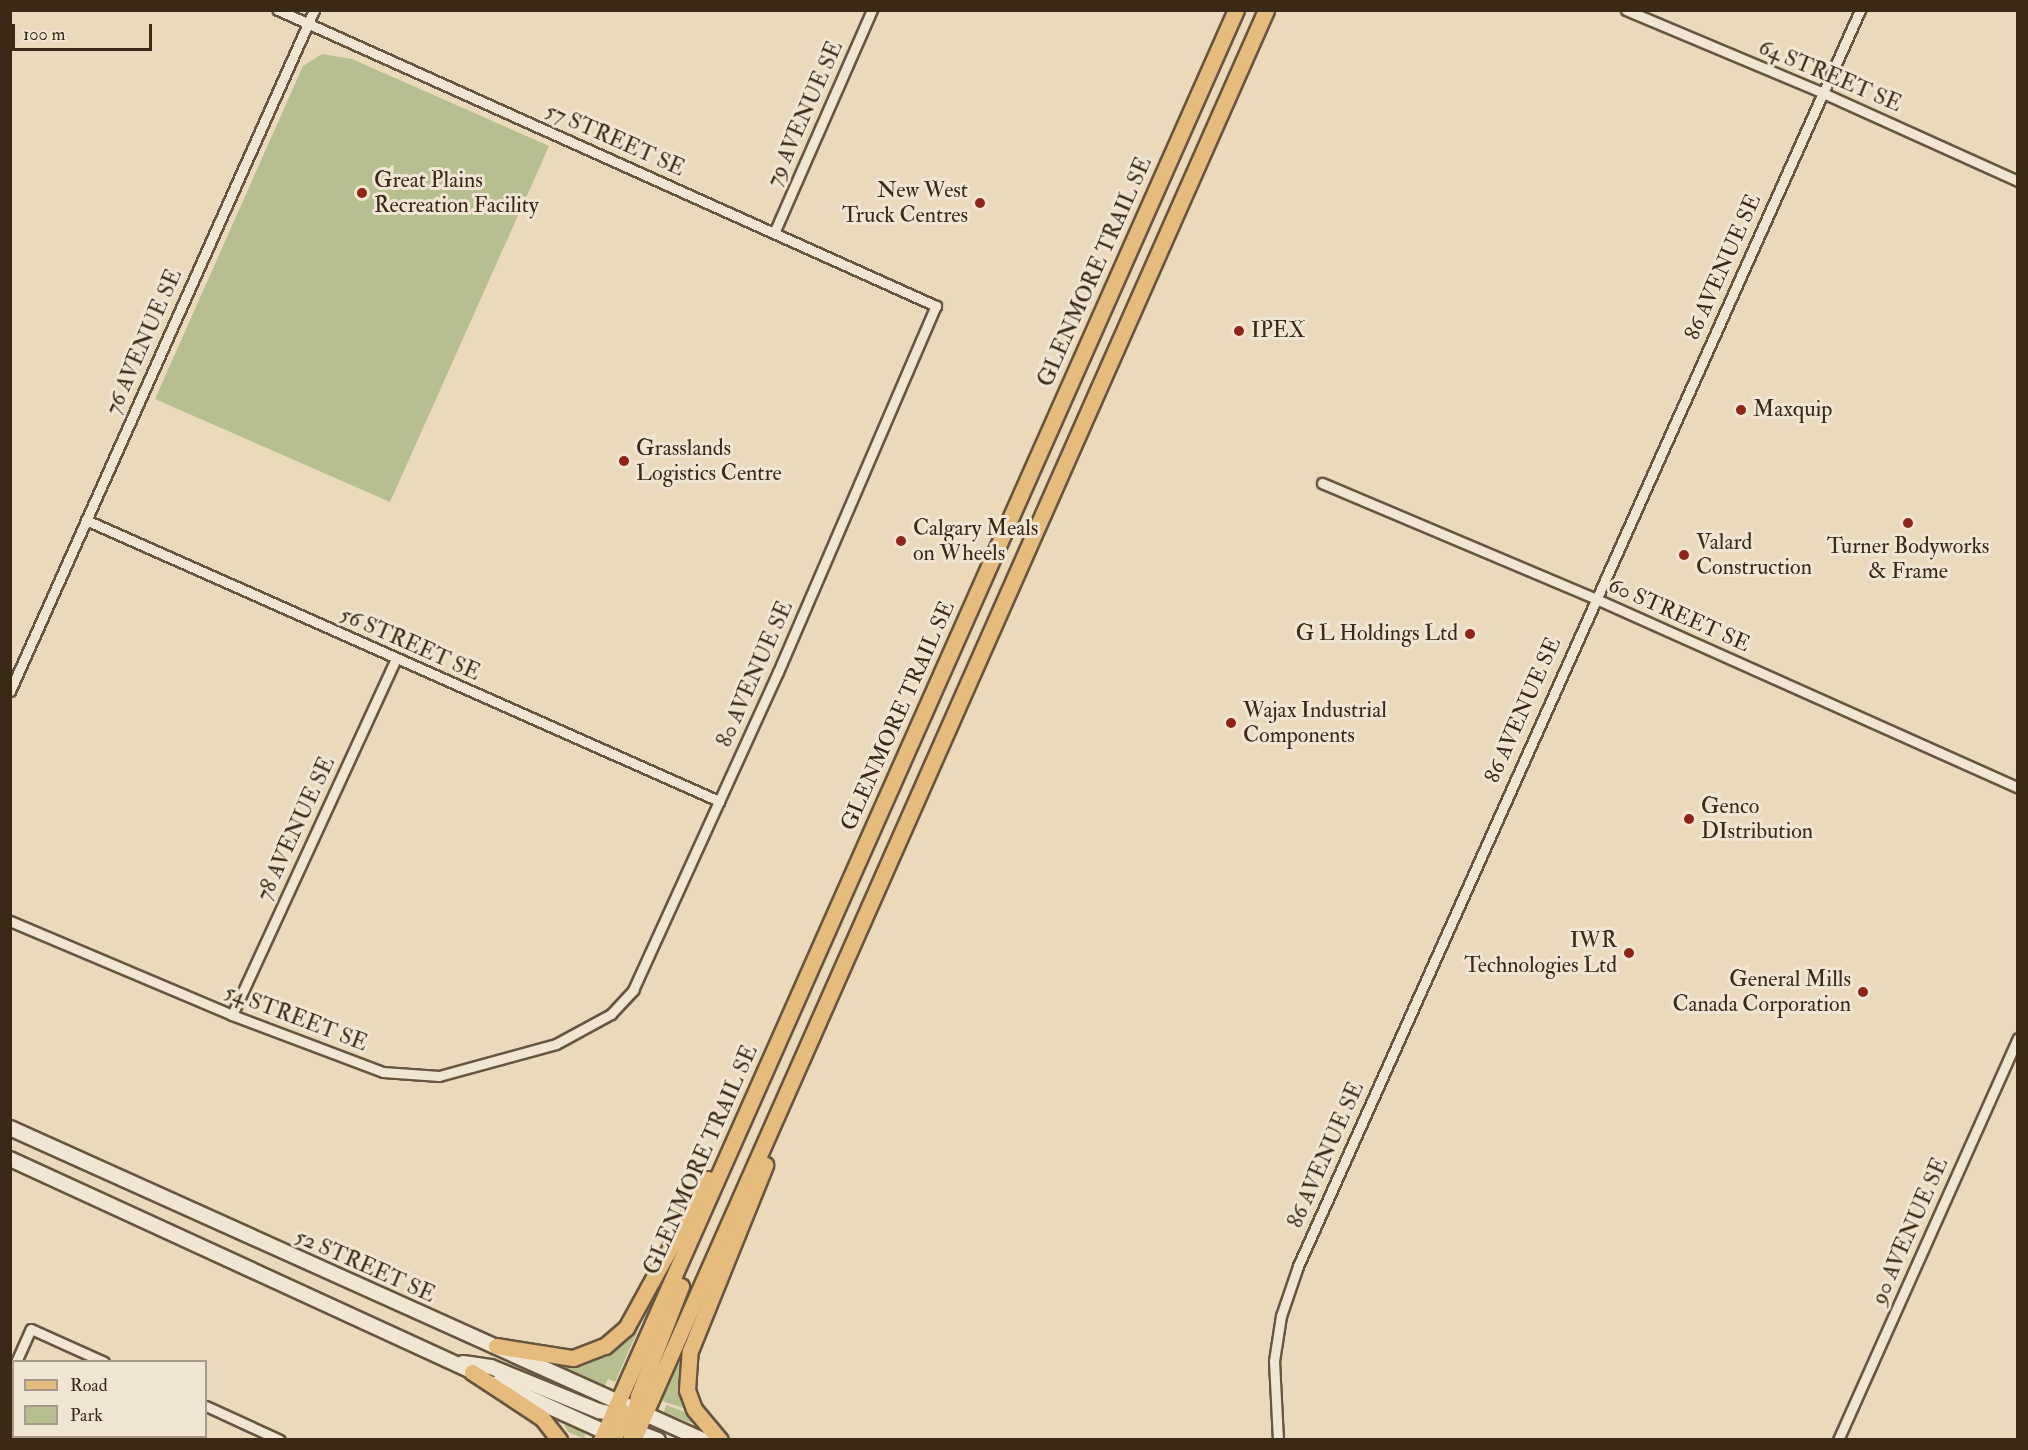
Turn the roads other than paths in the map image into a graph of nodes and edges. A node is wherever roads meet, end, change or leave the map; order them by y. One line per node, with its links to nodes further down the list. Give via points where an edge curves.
1 (278, 10): 8 (street, 57 STREET SE)
2 (314, 10): 8 (street, 76 AVENUE SE)
3 (872, 10): 11 (street, 79 AVENUE SE)
4 (1236, 10): 26 (main road, GLENMORE TRAIL SE)
5 (1266, 10): 24 (main road)
6 (1626, 10): 9 (street, 64 STREET SE)
7 (1860, 10): 9 (street, 86 AVENUE SE)
8 (308, 24): 11 (street, 57 STREET SE); 14 (street, 76 AVENUE SE)
9 (1823, 93): 10 (street, 64 STREET SE); 15 (street, 86 AVENUE SE)
10 (2018, 181)
11 (774, 233): 12 (street, 57 STREET SE)
12 (936, 306): 19 (street, 80 AVENUE SE)
13 (1322, 483): 15 (street, 60 STREET SE)
14 (86, 520): 16 (street, 56 STREET SE); 17 (street, 76 AVENUE SE)
15 (1594, 598): 18 (street, 60 STREET SE); 40 (street, 86 AVENUE SE, via 1298,1266 1281,1316 1274,1361)
16 (396, 659): 19 (street, 56 STREET SE); 21 (street, 78 AVENUE SE)
17 (10, 691)
18 (2018, 788)
19 (719, 801): 22 (street, 80 AVENUE SE, via 633,990 611,1014)
20 (10, 921): 21 (street, 54 STREET SE)
21 (231, 1015): 22 (street, 54 STREET SE, via 382,1072 414,1077 439,1076)
22 (578, 1035)
23 (2018, 1038): 41 (street, 90 AVENUE SE)
24 (789, 1086): 34 (main road); 39 (main road, via 786,1113 690,1351 690,1400)
25 (10, 1128): 28 (main road, 52 STREET SE)
26 (736, 1137): 28 (main road, via 720,1157 626,1328 598,1350 573,1358); 34 (main road, GLENMORE TRAIL SE, via 687,1249)
27 (10, 1159): 31 (main road, 52 STREET SE)
28 (496, 1346): 34 (main road, 52 STREET SE)
29 (17, 1360): 30 (street, via 31,1329)
30 (100, 1360)
31 (446, 1360): 32 (main road, 52 STREET SE); 34 (main road, via 491,1367)
32 (472, 1372): 34 (main road, 52 STREET SE); 36 (main road, via 542,1418)
33 (207, 1406): 35 (street)
34 (623, 1426): 37 (main road); 38 (main road, 52 STREET SE)
35 (280, 1440)
36 (559, 1440)
37 (658, 1440)
38 (703, 1440)
39 (720, 1440)
40 (1278, 1440)
41 (1838, 1440)

